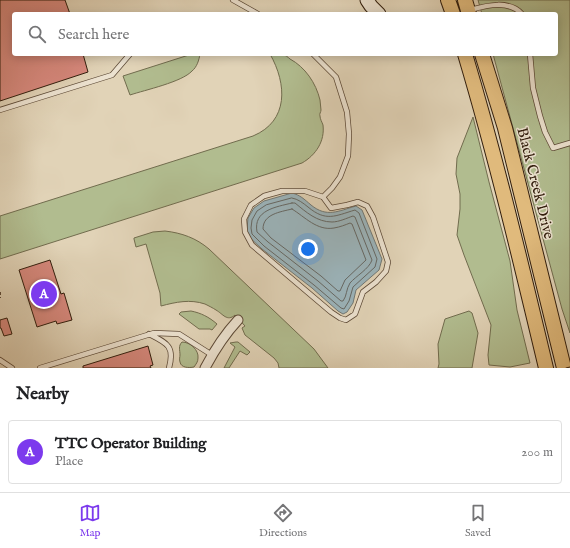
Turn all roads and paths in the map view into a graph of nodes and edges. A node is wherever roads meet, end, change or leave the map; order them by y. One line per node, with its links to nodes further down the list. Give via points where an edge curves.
1 (233, 0): 5 (lane)
2 (367, 0): 6 (street)
3 (448, 0): 4 (main road)
4 (462, 10): 7 (lane, via 507,4)
5 (254, 12)
6 (377, 12)
7 (520, 12)
8 (128, 56): 13 (lane, via 112,75)
9 (315, 56): 15 (lane, via 336,77 347,112 349,134 348,156 340,177)
10 (466, 56): 26 (main road, via 482,109)
11 (483, 56): 27 (main road, Black Creek Drive, via 505,128)
12 (530, 56): 14 (lane, via 533,88 544,132 553,148)
13 (0, 110)
14 (570, 143)
15 (323, 197): 15 (lane, via 305,191 282,191 264,196 251,205 244,219 245,232 252,245 331,312 346,320 355,314 363,292 386,271 388,262 367,206 358,202 331,208)
16 (0, 292): 17 (path)
17 (0, 298)
18 (238, 320): 20 (street)
19 (149, 334): 20 (lane, via 179,334); 23 (lane); 24 (lane, via 165,342 170,349)
20 (212, 355): 25 (street)
21 (0, 360): 22 (lane)
22 (12, 368)
23 (40, 368)
24 (170, 368)
25 (206, 368)
26 (546, 368)
27 (564, 368)

